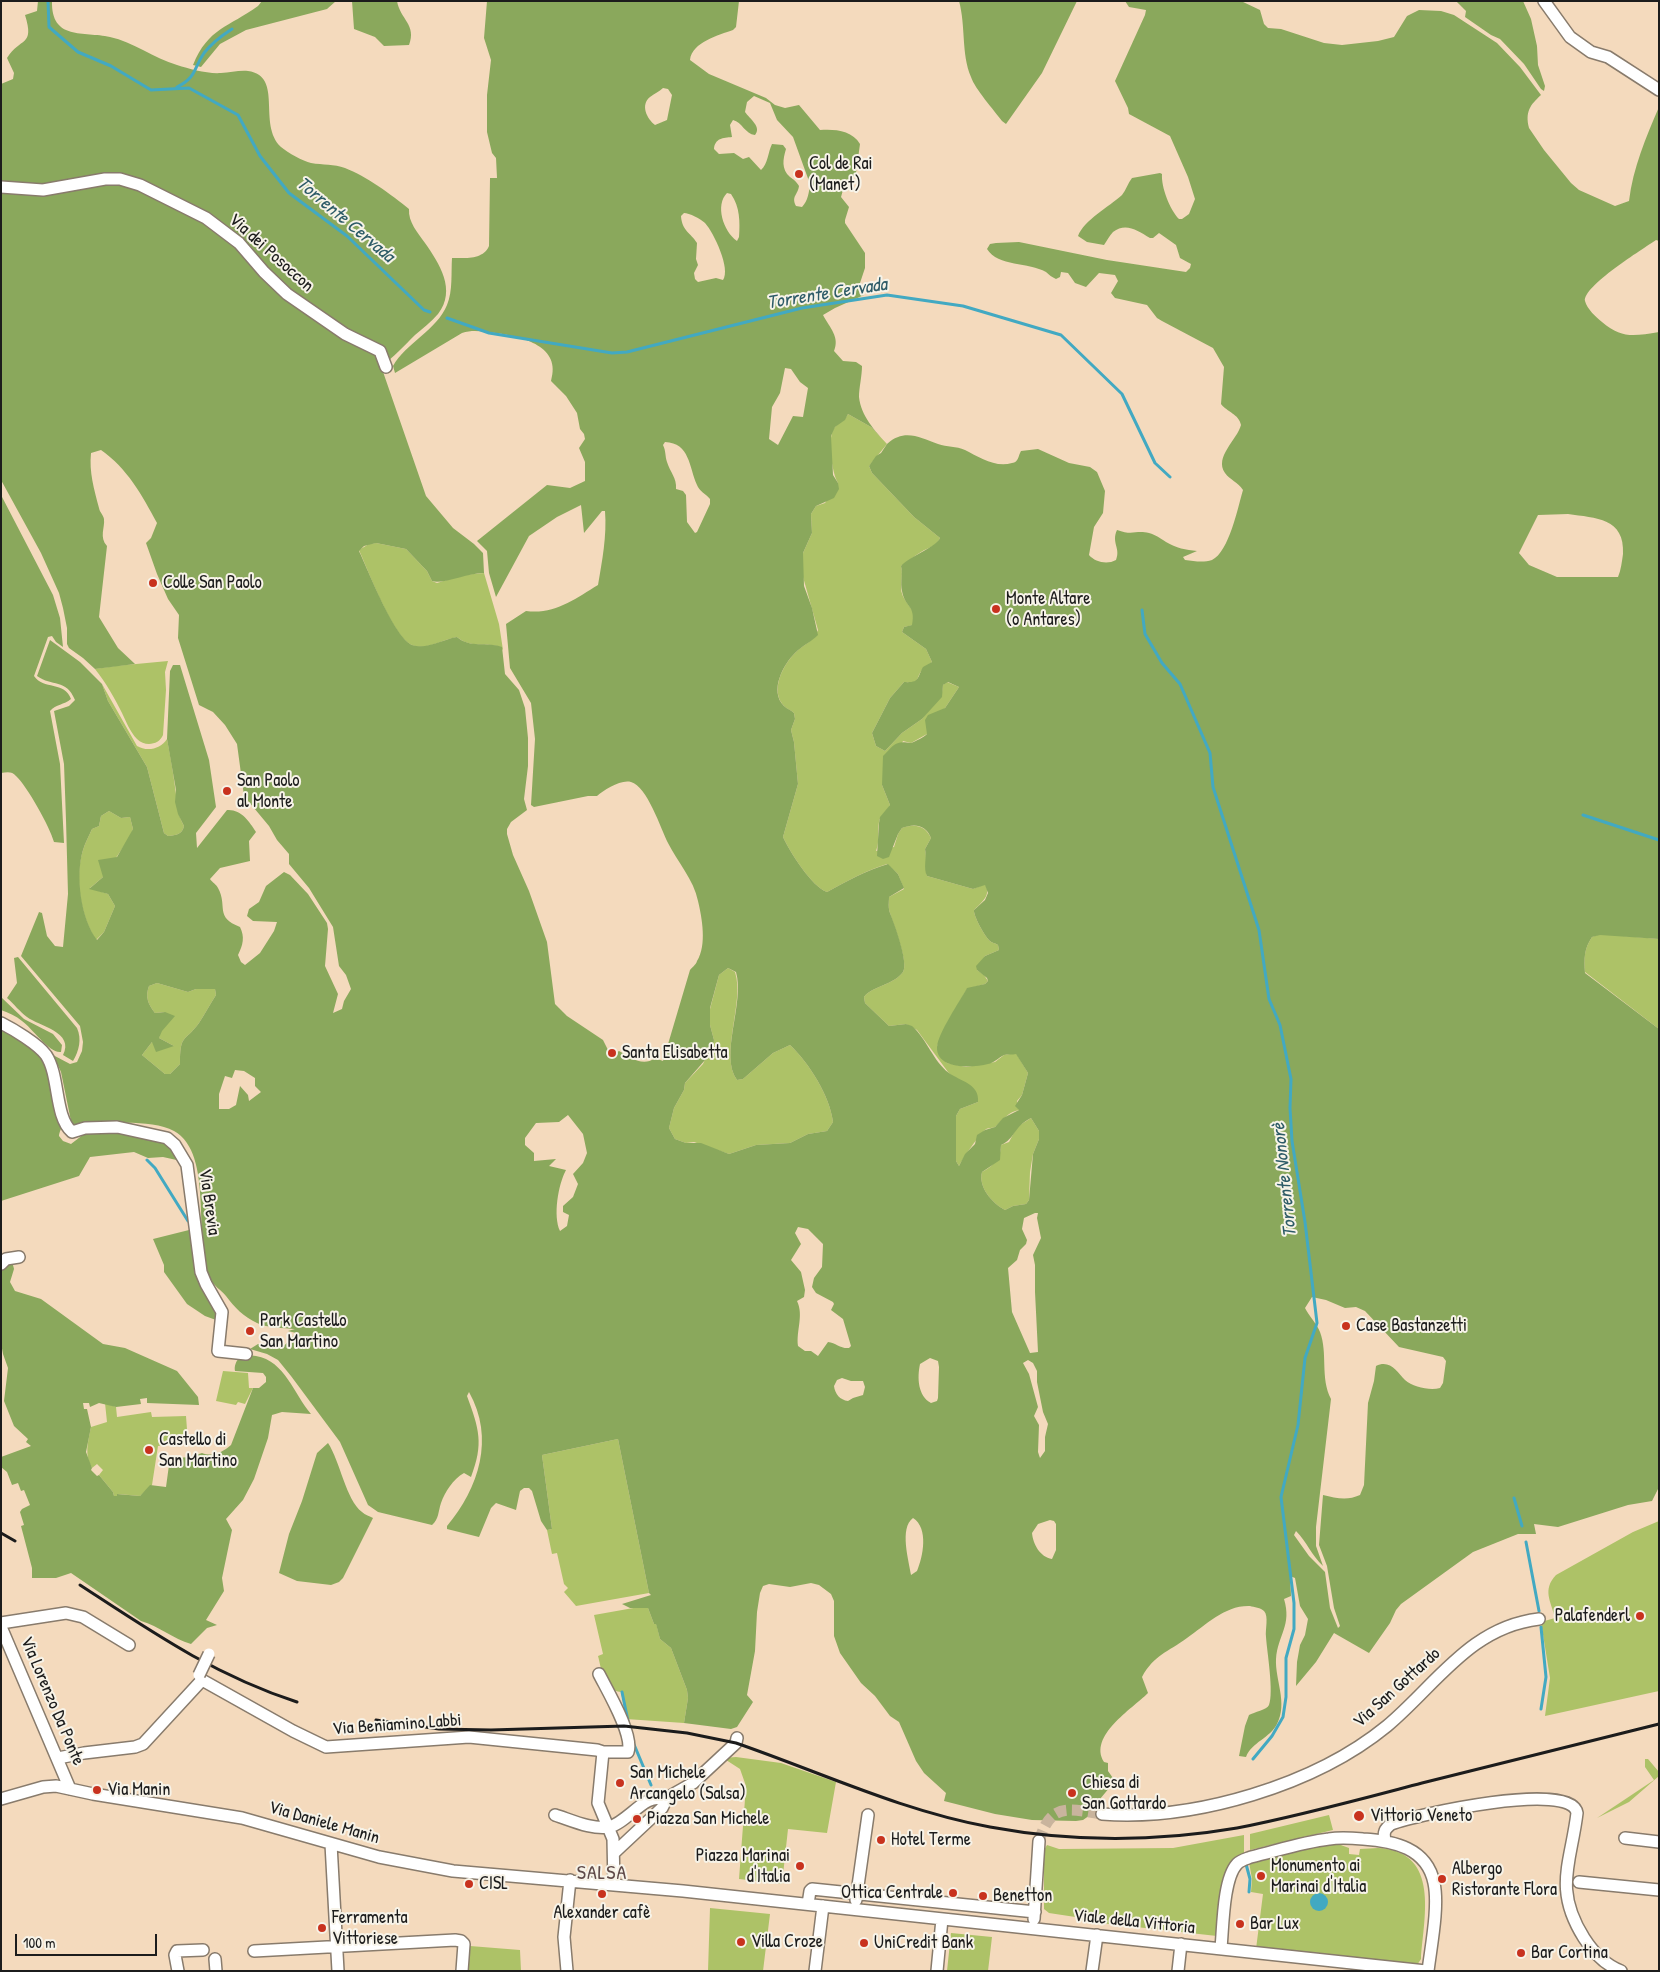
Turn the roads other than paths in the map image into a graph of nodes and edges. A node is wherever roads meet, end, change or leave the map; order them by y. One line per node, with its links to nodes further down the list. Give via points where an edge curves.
1 (1544, 1): 2 (street, via 1570,37)
2 (1659, 90)
3 (1, 187): 4 (street, Via dei Posoccon, via 43,190 105,179 120,179 140,185 206,218 239,243 287,294 345,334 380,351)
4 (386, 368)
5 (1, 1023): 8 (street, Via Brevia, via 46,1054 56,1081 61,1112 72,1132 105,1127 153,1134 167,1138 183,1156 192,1197 201,1272 222,1312 218,1351)
6 (19, 1257): 7 (street, via 6,1259)
7 (1, 1264)
8 (246, 1354)
9 (1539, 1619): 22 (street, Via San Gottardo, via 1518,1622 1480,1640 1386,1726 1333,1761 1299,1778 1194,1808 1141,1815)
10 (1, 1622): 12 (street, via 66,1613 83,1617)
11 (1, 1627): 18 (street, Via Lorenzo Da Ponte)
12 (128, 1645)
13 (210, 1653): 15 (street, bridge)
14 (599, 1674): 17 (street, via 620,1716 630,1748 624,1753)
15 (182, 1700): 17 (street, Via Beniamino Labbi, via 202,1680 326,1747 469,1737); 18 (street, Via Beniamino Labbi, via 143,1744)
16 (737, 1738): 21 (street, via 736,1744 702,1775)
17 (603, 1752): 25 (street, via 598,1803)
18 (58, 1758): 19 (street, Via Lorenzo Da Ponte)
19 (70, 1789): 20 (street, Via Daniele Manin, via 48,1786); 30 (street, Via Daniele Manin, via 242,1818)
20 (1, 1799)
21 (663, 1800): 25 (street, via 651,1798); 31 (street, via 662,1808)
22 (1102, 1814)
23 (555, 1815): 25 (street)
24 (868, 1815): 36 (street)
25 (609, 1827): 31 (street)
26 (1625, 1838): 29 (street)
27 (1385, 1840): 46 (street, via 1329,1839 1242,1860 1229,1880); 58 (street, via 1415,1852 1432,1876 1435,1901); 59 (street, via 1385,1828 1396,1822 1484,1804 1526,1799 1557,1799 1572,1804 1577,1812 1566,1875 1569,1907 1576,1926 1593,1951)
28 (1039, 1841): 40 (street)
29 (1659, 1842)
30 (331, 1844): 32 (street, Via Daniele Manin, via 434,1869); 45 (street)
31 (615, 1852): 34 (street)
32 (570, 1880): 34 (street, Viale della Vittoria); 55 (street, via 564,1937)
33 (1579, 1882): 35 (street)
34 (614, 1884): 37 (street, Viale della Vittoria)
35 (1659, 1890)
36 (858, 1894): 37 (street, via 812,1889); 39 (street); 40 (street)
37 (808, 1904): 38 (street, Viale della Vittoria)
38 (824, 1906): 39 (street, Viale della Vittoria); 56 (street)
39 (855, 1910): 41 (street, Viale della Vittoria)
40 (1035, 1912): 42 (street)
41 (942, 1919): 42 (street, Viale della Vittoria); 57 (street)
42 (1033, 1928): 43 (street, Viale della Vittoria)
43 (1097, 1935): 44 (street, Viale della Vittoria); 49 (street)
44 (1182, 1944): 46 (street, Viale della Vittoria); 51 (street)
45 (336, 1946): 48 (street); 53 (street); 54 (street, via 461,1941 464,1944)
46 (1221, 1948): 50 (street, Viale della Vittoria)
47 (203, 1950): 52 (street, via 177,1951)
48 (254, 1951)
49 (1093, 1965)
50 (1352, 1967): 58 (street, Viale della Vittoria)
51 (1178, 1969)
52 (178, 1971)
53 (338, 1971)
54 (462, 1971)
55 (567, 1971)
56 (815, 1971)
57 (937, 1971)
58 (1427, 1971)
59 (1621, 1971)

